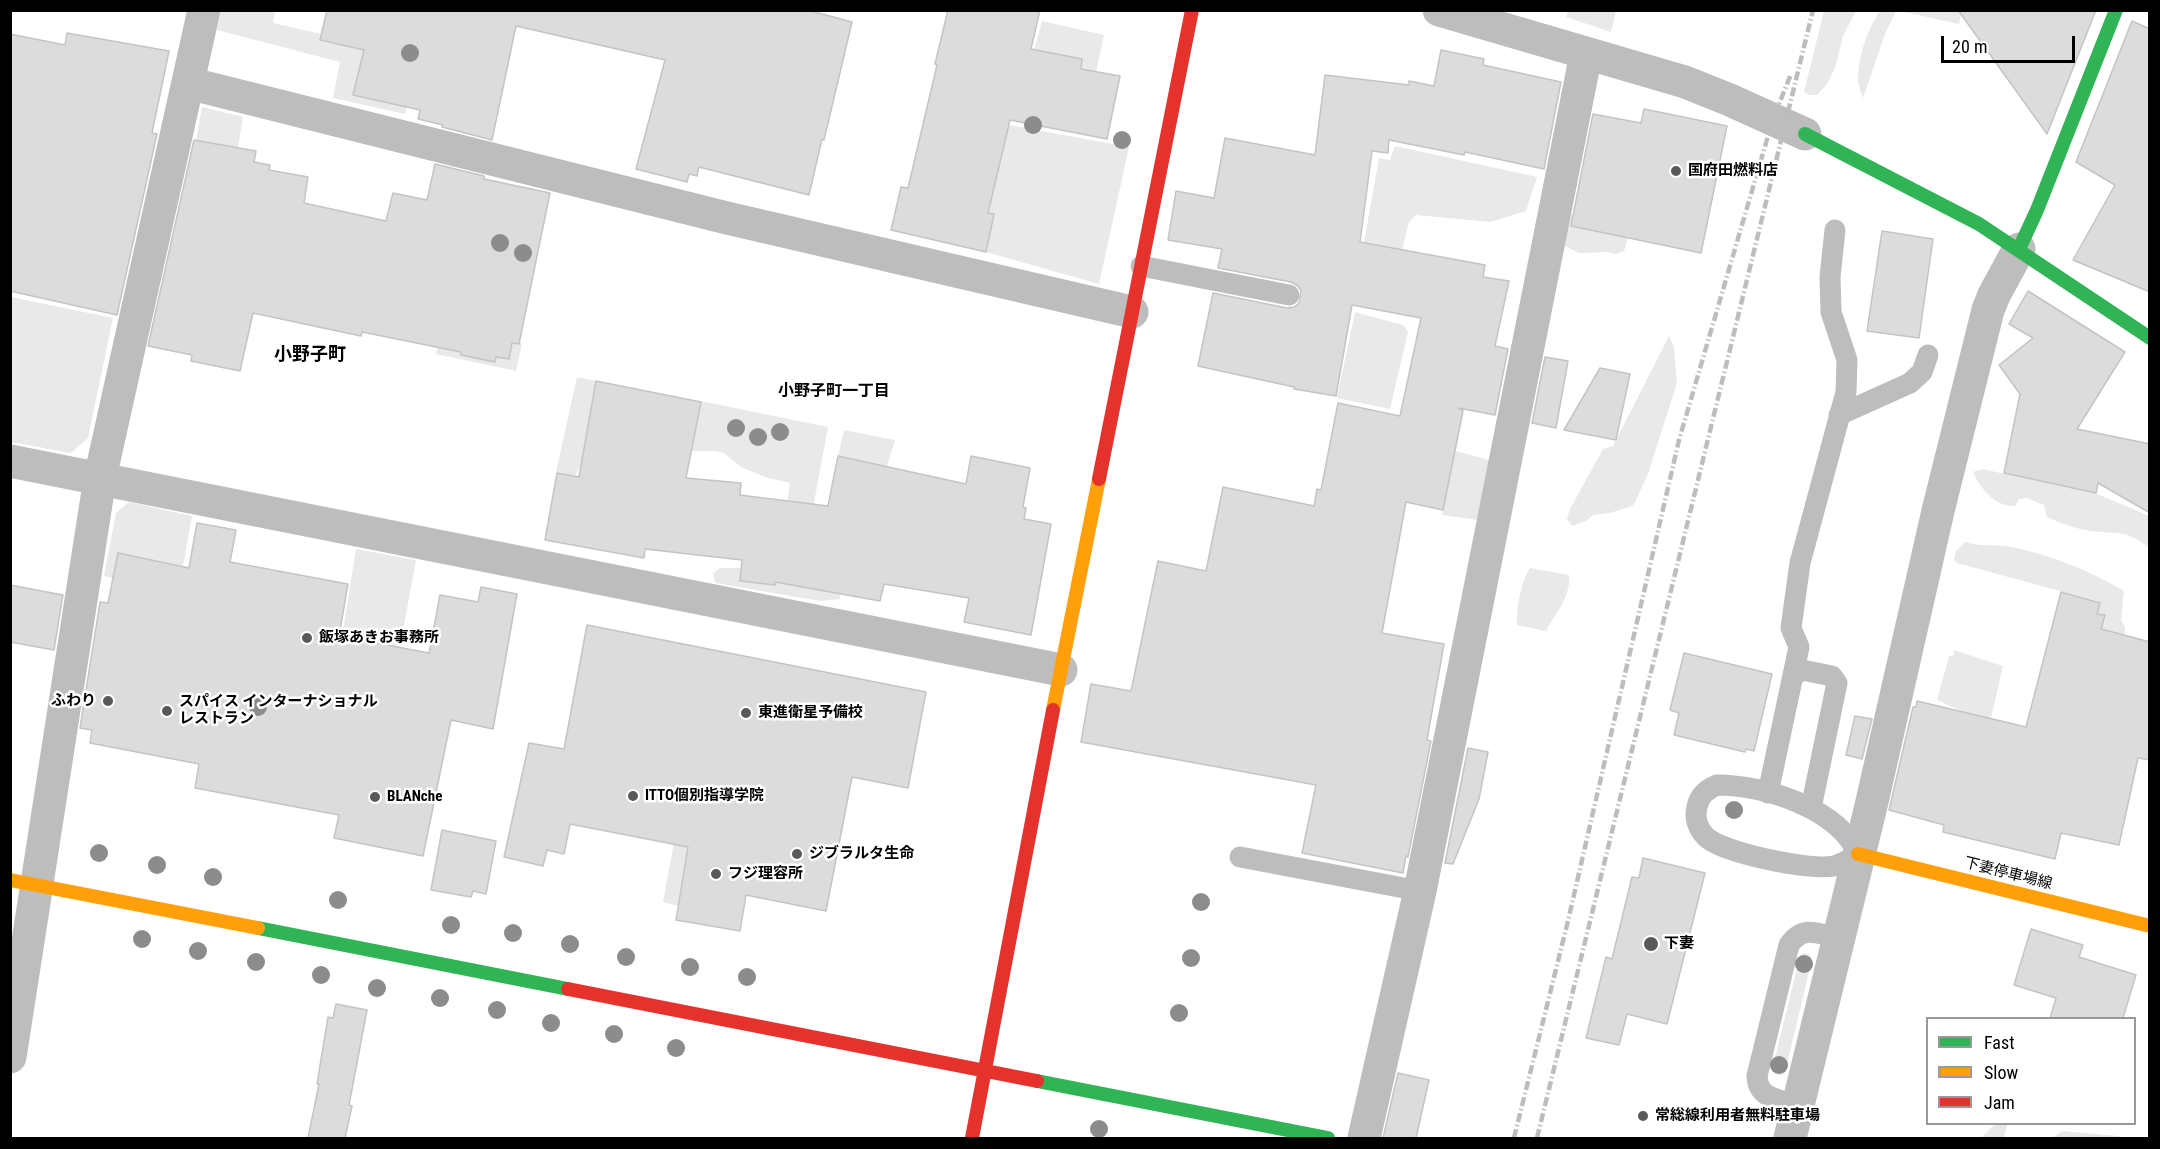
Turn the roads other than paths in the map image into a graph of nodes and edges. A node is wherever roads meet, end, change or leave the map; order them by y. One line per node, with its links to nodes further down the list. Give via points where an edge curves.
1 (204, 10): 6 (street)
2 (1192, 10): 10 (street)
3 (2116, 10): 9 (street)
4 (1449, 12): 5 (street)
5 (1586, 54): 7 (street, via 1685,82); 25 (street)
6 (188, 83): 12 (street, via 716,215); 17 (street)
7 (1805, 134): 9 (street, via 1979,224)
8 (1835, 230): 15 (lane, via 1831,312 1846,360 1846,392)
9 (2019, 249): 13 (street); 22 (street, via 1988,310)
10 (1141, 266): 11 (lane); 12 (street)
11 (1289, 295)
12 (1132, 312): 18 (street)
13 (2150, 338)
14 (1928, 355): 15 (lane, via 1922,372 1910,383)
15 (1839, 415): 19 (lane, via 1800,563 1791,628 1799,647)
16 (10, 461): 17 (street)
17 (100, 478): 18 (street); 24 (street)
18 (1061, 670): 29 (street)
19 (1792, 676): 20 (lane); 21 (lane, via 1803,670 1832,676 1838,683)
20 (1768, 793): 21 (lane); 22 (lane, via 1713,786 1699,800 1697,824 1719,846 1784,862 1832,867)
21 (1811, 808): 22 (lane, via 1836,824 1853,842)
22 (1858, 854): 26 (street, 下妻停車場線); 27 (street)
23 (1240, 857): 25 (lane)
24 (24, 882): 28 (street); 29 (street)
25 (1420, 891): 33 (street)
26 (2150, 926)
27 (1838, 938): 30 (street); 30 (lane, via 1803,932 1789,945 1757,1076 1757,1086 1765,1094)
28 (10, 1057)
29 (985, 1071): 31 (street); 32 (street)
30 (1798, 1105): 34 (street)
31 (972, 1138)
32 (1328, 1138)
33 (1364, 1138)
34 (1790, 1138)

